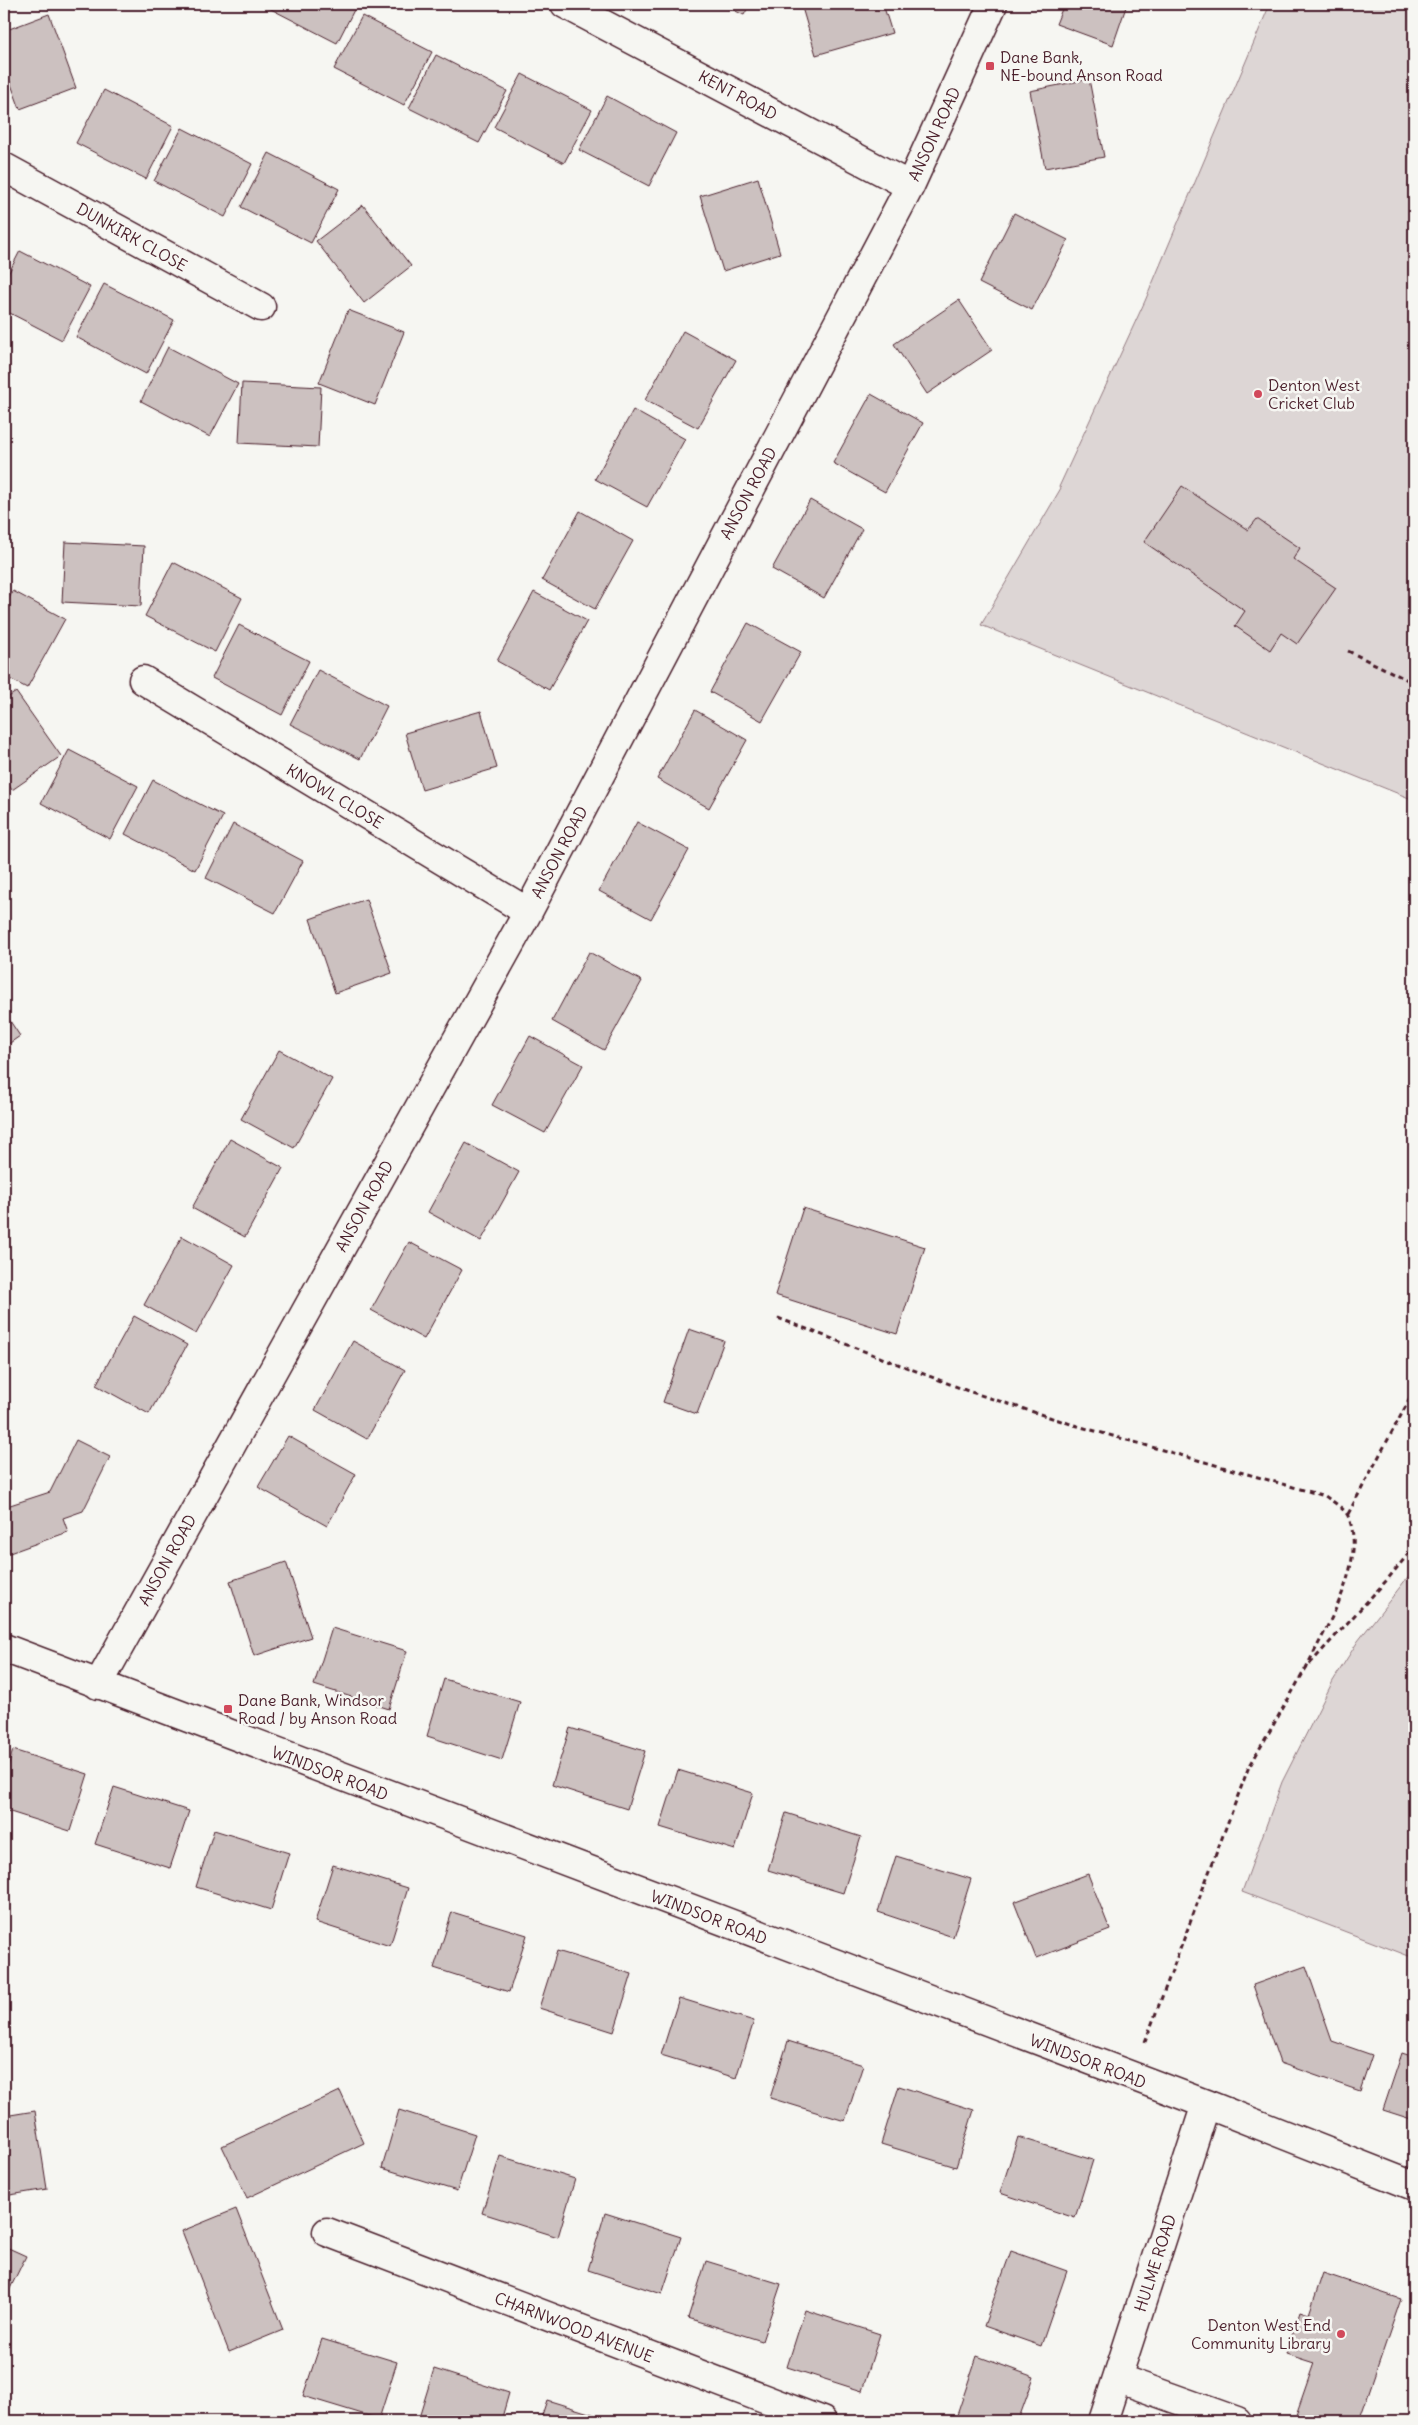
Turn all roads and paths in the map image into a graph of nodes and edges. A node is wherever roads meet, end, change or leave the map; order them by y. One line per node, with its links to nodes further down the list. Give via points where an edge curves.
1 (565, 4): 4 (street, KENT ROAD)
2 (994, 4): 4 (street, ANSON ROAD)
3 (4, 167): 5 (street, DUNKIRK CLOSE)
4 (910, 186): 9 (street, ANSON ROAD)
5 (261, 308)
6 (1348, 651): 8 (path)
7 (143, 680): 9 (street, KNOWL CLOSE)
8 (1414, 683)
9 (528, 912): 16 (street, ANSON ROAD)
10 (778, 1318): 12 (path, via 968,1391 1074,1425 1325,1496)
11 (1414, 1391): 12 (path)
12 (1348, 1514): 15 (path, via 1355,1544 1344,1588)
13 (1414, 1547): 15 (path)
14 (4, 1648): 16 (street, WINDSOR ROAD)
15 (1306, 1668): 17 (path, via 1248,1769)
16 (98, 1685): 17 (street, WINDSOR ROAD)
17 (1132, 2078): 18 (street, WINDSOR ROAD)
18 (1206, 2104): 19 (street, WINDSOR ROAD); 21 (street, HULME ROAD)
19 (1414, 2186)
20 (327, 2232): 22 (street, CHARNWOOD AVENUE)
21 (1117, 2378): 23 (street, HULME ROAD); 24 (street)
22 (822, 2421)
23 (1103, 2421)
24 (1237, 2421)

